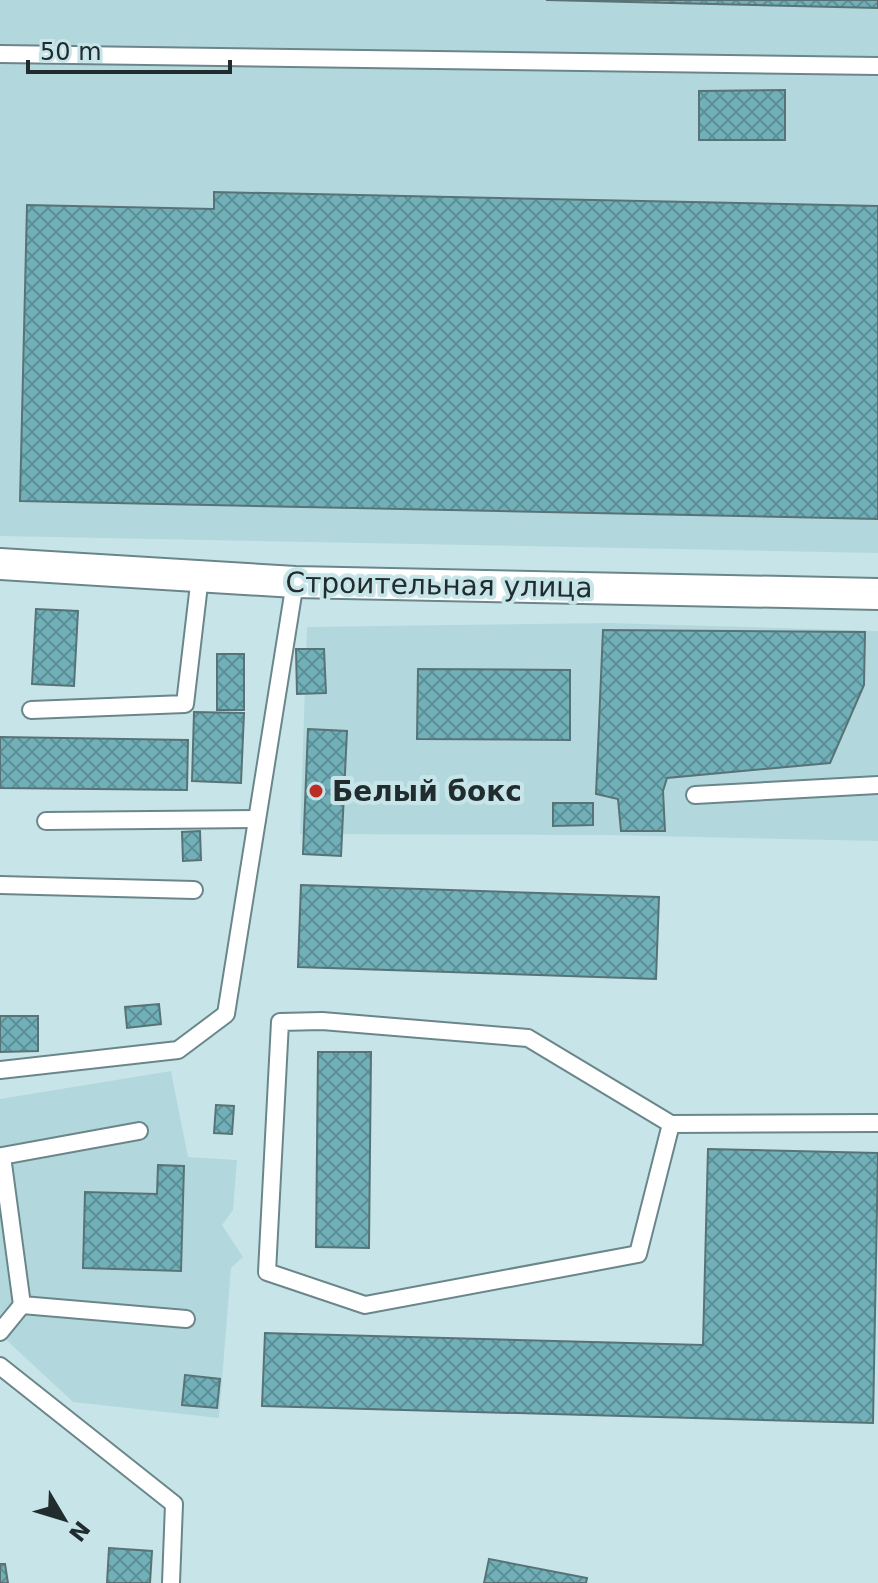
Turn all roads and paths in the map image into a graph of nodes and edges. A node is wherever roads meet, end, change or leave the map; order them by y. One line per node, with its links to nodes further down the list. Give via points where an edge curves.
1 (0, 54): 2 (lane)
2 (878, 66)
3 (0, 564): 4 (street, Строительная улица)
4 (200, 576): 5 (street, Строительная улица); 7 (lane, via 185,704)
5 (295, 582): 6 (street, Строительная улица); 10 (lane)
6 (878, 594)
7 (31, 710)
8 (878, 785): 9 (lane)
9 (695, 795)
10 (257, 819): 11 (lane); 14 (lane, via 226,1014 178,1050)
11 (46, 821)
12 (0, 885): 13 (lane)
13 (194, 890)
14 (0, 1070)
15 (878, 1123): 16 (lane)
16 (671, 1124): 16 (lane, via 528,1038 280,1022 267,1272 365,1305 638,1254)
17 (139, 1131): 18 (lane, via 2,1156)
18 (22, 1305): 19 (lane); 20 (lane)
19 (186, 1319)
20 (0, 1332)
21 (0, 1366): 22 (lane, via 174,1504)
22 (171, 1583)

